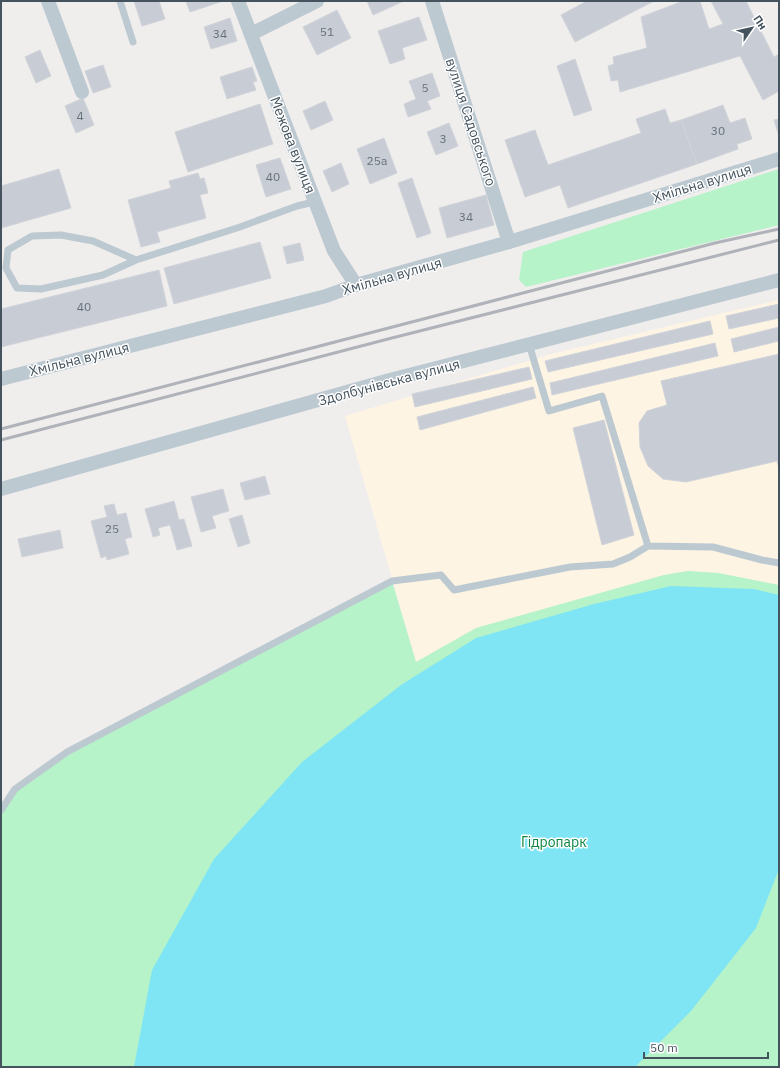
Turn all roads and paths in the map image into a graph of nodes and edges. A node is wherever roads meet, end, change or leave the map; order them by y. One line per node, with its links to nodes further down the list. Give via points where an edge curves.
1 (48, 1): 8 (street)
2 (120, 1): 7 (lane)
3 (238, 1): 6 (street, Межова вулиця)
4 (317, 1): 6 (street)
5 (432, 1): 11 (street, вулиця Садовського)
6 (251, 34): 10 (street, Межова вулиця)
7 (133, 42)
8 (82, 92)
9 (779, 159): 11 (street, Хмільна вулиця)
10 (314, 202): 12 (lane); 14 (street, Межова вулиця, via 334,251)
11 (509, 242): 14 (street, Хмільна вулиця)
12 (136, 260): 12 (lane, via 93,241 62,236 32,236 8,250 6,268 17,288 41,289 102,275)
13 (779, 280): 15 (street, Здолбунівська вулиця)
14 (356, 285): 16 (street, Хмільна вулиця, via 326,296)
15 (529, 344): 17 (street, Здолбунівська вулиця, via 386,381); 18 (lane, via 549,411 602,396)
16 (1, 379)
17 (1, 489)
18 (648, 546): 19 (lane, via 713,547); 20 (lane, via 613,564 570,567 454,590 440,575 392,581 67,752 15,789)
19 (779, 563)
20 (1, 810)

